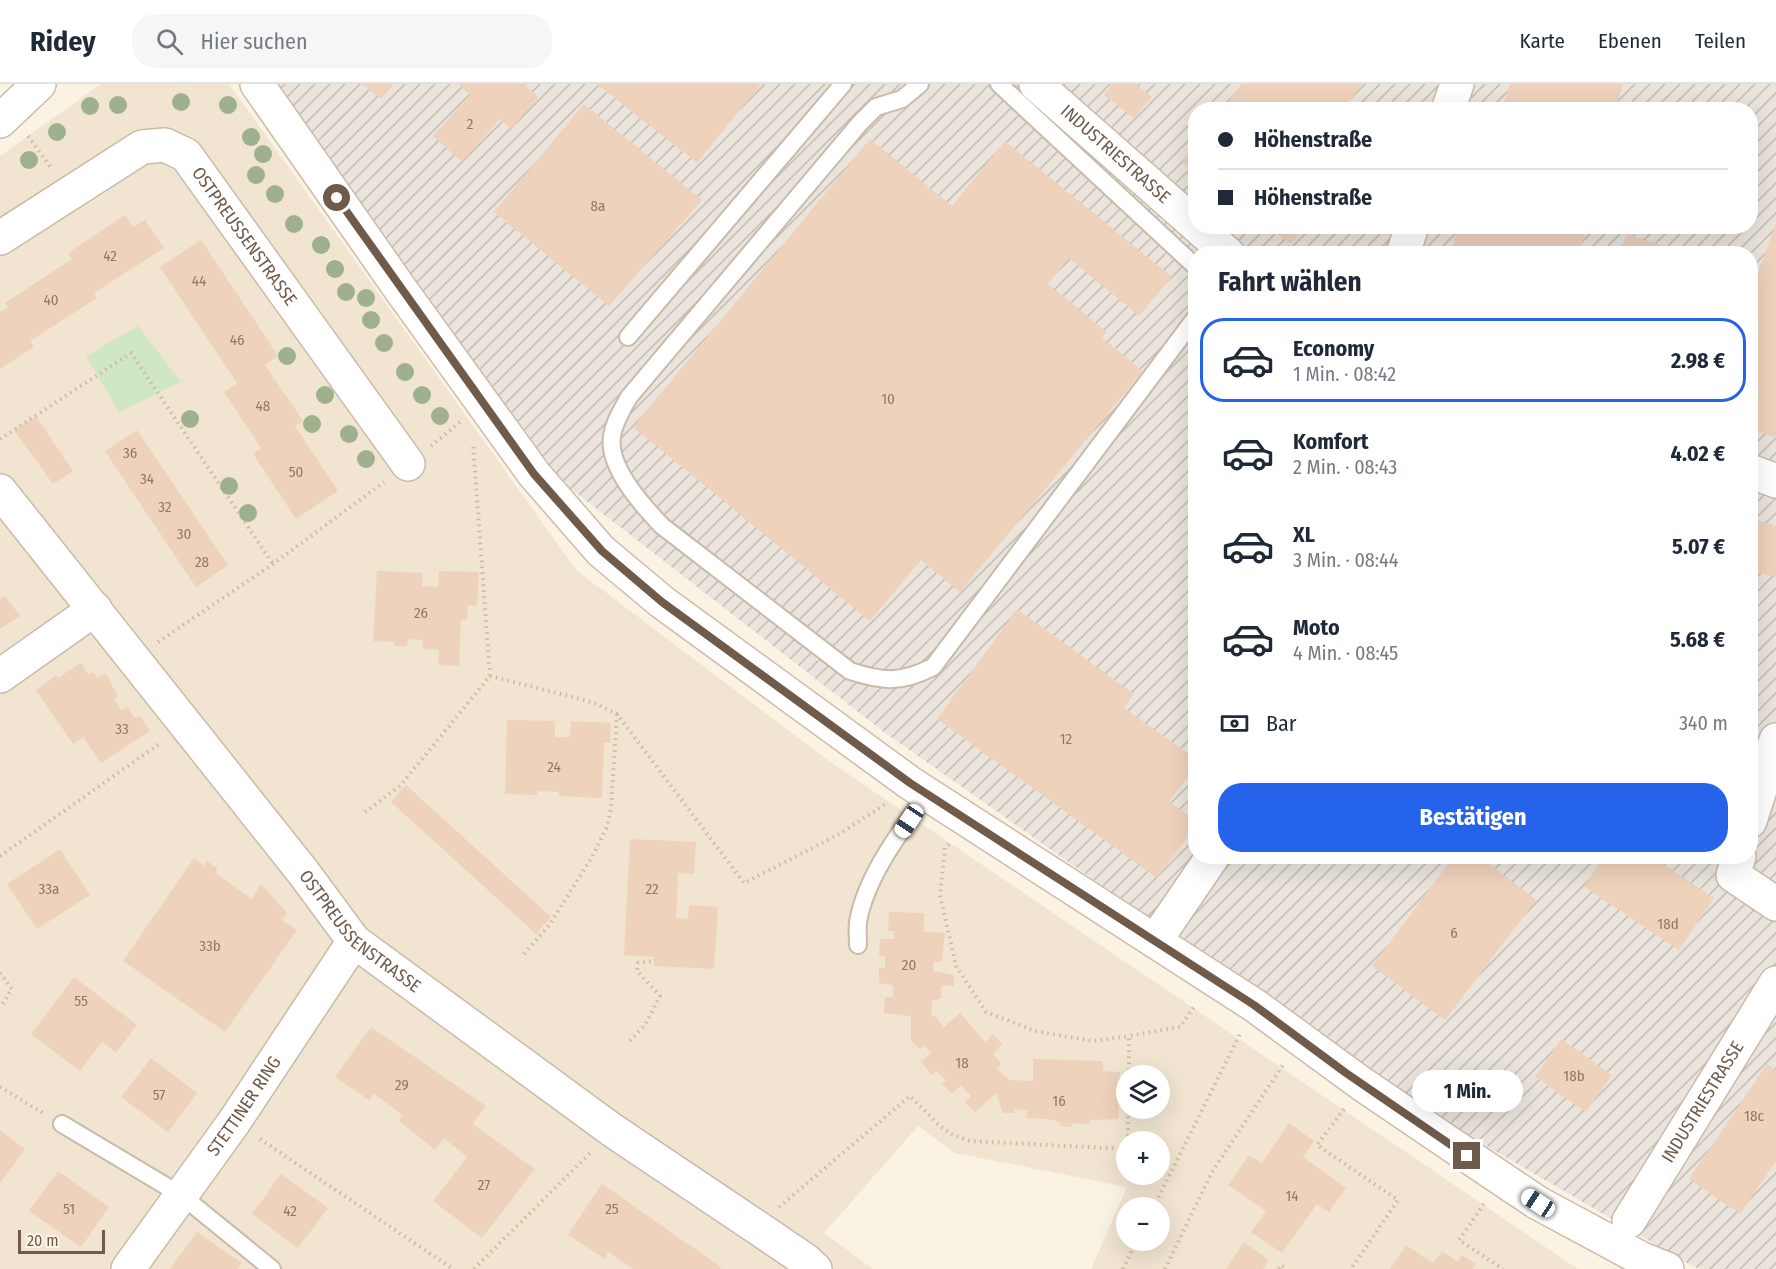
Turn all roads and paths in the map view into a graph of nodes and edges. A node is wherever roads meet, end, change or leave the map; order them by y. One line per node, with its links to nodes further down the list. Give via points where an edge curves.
1 (39, 84): 9 (street)
2 (257, 84): 18 (street, via 401,290)
3 (843, 84): 17 (lane)
4 (920, 84): 16 (lane, via 902,99 876,107 860,123 629,398 616,419 611,439 615,459 638,501 662,526 850,671 892,681 914,676 933,667)
5 (999, 84): 15 (lane)
6 (1036, 84): 11 (street, INDUSTRIESTRASSE)
7 (1457, 84): 8 (street)
8 (1451, 102)
9 (5, 117): 10 (path)
10 (70, 194): 13 (street, OSTPREUSSENSTRASSE); 20 (street, OSTPREUSSENSTRASSE, via 142,147 165,144 186,155)
11 (1188, 219)
12 (1205, 234): 14 (street, INDUSTRIESTRASSE)
13 (0, 238)
14 (1219, 246)
15 (1188, 260)
16 (1188, 328)
17 (628, 337)
18 (478, 409): 20 (path); 28 (path); 32 (street, via 602,551 662,602)
19 (0, 439): 24 (path, via 131,353)
20 (408, 464): 24 (path)
21 (1758, 474): 22 (street)
22 (1776, 481)
23 (0, 491): 25 (street, OSTPREUSSENSTRASSE)
24 (273, 564): 26 (path)
25 (95, 609): 26 (street, OSTPREUSSENSTRASSE); 27 (street)
26 (134, 658): 30 (street, OSTPREUSSENSTRASSE)
27 (0, 676)
28 (490, 676): 29 (path, via 592,702); 34 (path, via 400,786)
29 (617, 714): 32 (path, via 744,883 841,833 899,794); 43 (path, via 607,827 550,924)
30 (186, 725): 36 (path); 40 (street, OSTPREUSSENSTRASSE)
31 (1776, 740): 33 (street)
32 (919, 789): 41 (street); 42 (lane, via 866,893 858,923)
33 (1758, 796)
34 (365, 812)
35 (952, 841): 50 (path, via 945,847 940,895 956,966 986,1012 1035,1031 1092,1041)
36 (0, 856)
37 (1208, 864): 41 (street)
38 (1736, 864): 39 (street, via 1733,875)
39 (1776, 904)
40 (354, 941): 56 (street, STETTINER RING); 58 (street, OSTPREUSSENSTRASSE)
41 (1155, 941): 46 (street)
42 (858, 945)
43 (524, 954)
44 (654, 961): 52 (path, via 638,963 637,971 660,996 645,1025)
45 (0, 973): 49 (path, via 12,989)
46 (1214, 979): 48 (street); 50 (path, via 1180,1027)
47 (1776, 983): 63 (street, INDUSTRIESTRASSE)
48 (1254, 1005): 51 (street); 61 (path)
49 (0, 1008)
50 (1130, 1036): 53 (path)
51 (1299, 1040): 54 (street); 72 (path, via 1212,1172)
52 (630, 1041)
53 (1129, 1065)
54 (1362, 1084): 75 (path, via 1317,1145 1398,1200); 77 (street, via 1538,1203)
55 (0, 1087): 57 (path)
56 (234, 1122): 60 (street, STETTINER RING); 68 (path)
57 (62, 1124): 60 (lane)
58 (612, 1130): 64 (street, OSTPREUSSENSTRASSE); 69 (path)
59 (1116, 1148): 64 (path, via 970,1140 940,1126 910,1096)
60 (181, 1195): 66 (street, STETTINER RING); 67 (lane)
61 (1158, 1197)
62 (1483, 1207): 76 (path, via 1459,1240)
63 (1629, 1221)
64 (755, 1226): 70 (street, OSTPREUSSENSTRASSE)
65 (1132, 1251): 71 (path)
66 (128, 1269)
67 (272, 1269)
68 (453, 1269)
69 (474, 1269)
70 (815, 1269)
71 (1123, 1269)
72 (1166, 1269)
73 (1279, 1269): 74 (path, via 1281,1265)
74 (1287, 1269)
75 (1351, 1269)
76 (1503, 1269)
77 (1666, 1269)

